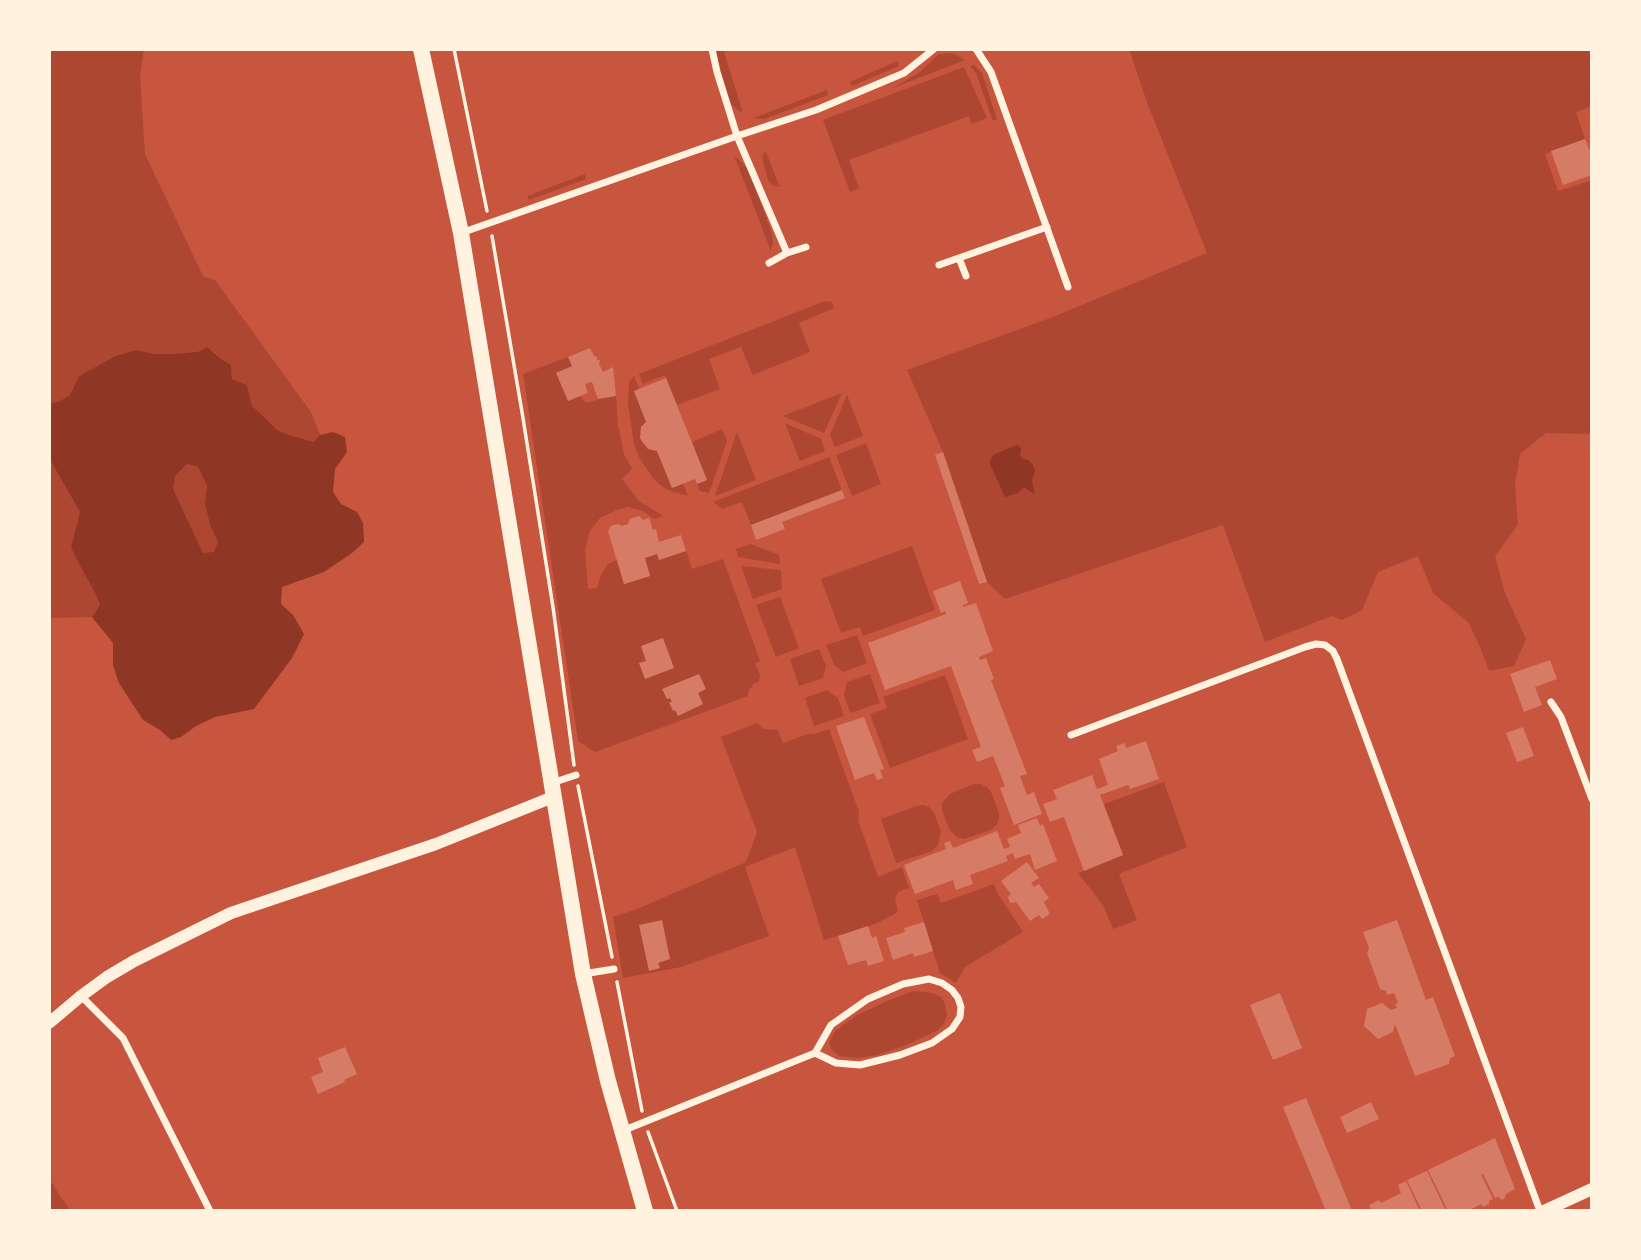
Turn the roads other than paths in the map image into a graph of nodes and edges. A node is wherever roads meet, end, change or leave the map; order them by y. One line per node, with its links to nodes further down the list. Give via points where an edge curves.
1 (421, 49): 7 (main road)
2 (712, 49): 5 (street)
3 (934, 49): 5 (street, via 904,73 816,110)
4 (976, 49): 6 (street, via 992,72)
5 (737, 136): 7 (street); 9 (street)
6 (1047, 227): 10 (street); 14 (street)
7 (461, 233): 18 (main road)
8 (806, 247): 9 (street)
9 (788, 253): 11 (street)
10 (959, 258): 12 (street); 13 (street)
11 (769, 263)
12 (939, 265)
13 (966, 276)
14 (1068, 287)
15 (1550, 702): 19 (street, via 1561,717)
16 (1071, 735): 29 (street, via 1306,647 1325,645 1333,651)
17 (576, 775): 18 (street)
18 (553, 790): 21 (main road); 22 (street, via 436,844 231,913 134,961)
19 (1592, 799)
20 (614, 969): 21 (street)
21 (583, 974): 25 (main road)
22 (81, 996): 23 (street); 27 (street, via 123,1038)
23 (49, 1023)
24 (815, 1053): 24 (street, via 831,1025 868,999 903,984 929,979 953,990 958,998 960,1017 953,1029 932,1043 860,1065 836,1063); 25 (street)
25 (622, 1131): 28 (main road)
26 (1592, 1189): 29 (street)
27 (210, 1211)
28 (645, 1211)
29 (1542, 1211)

